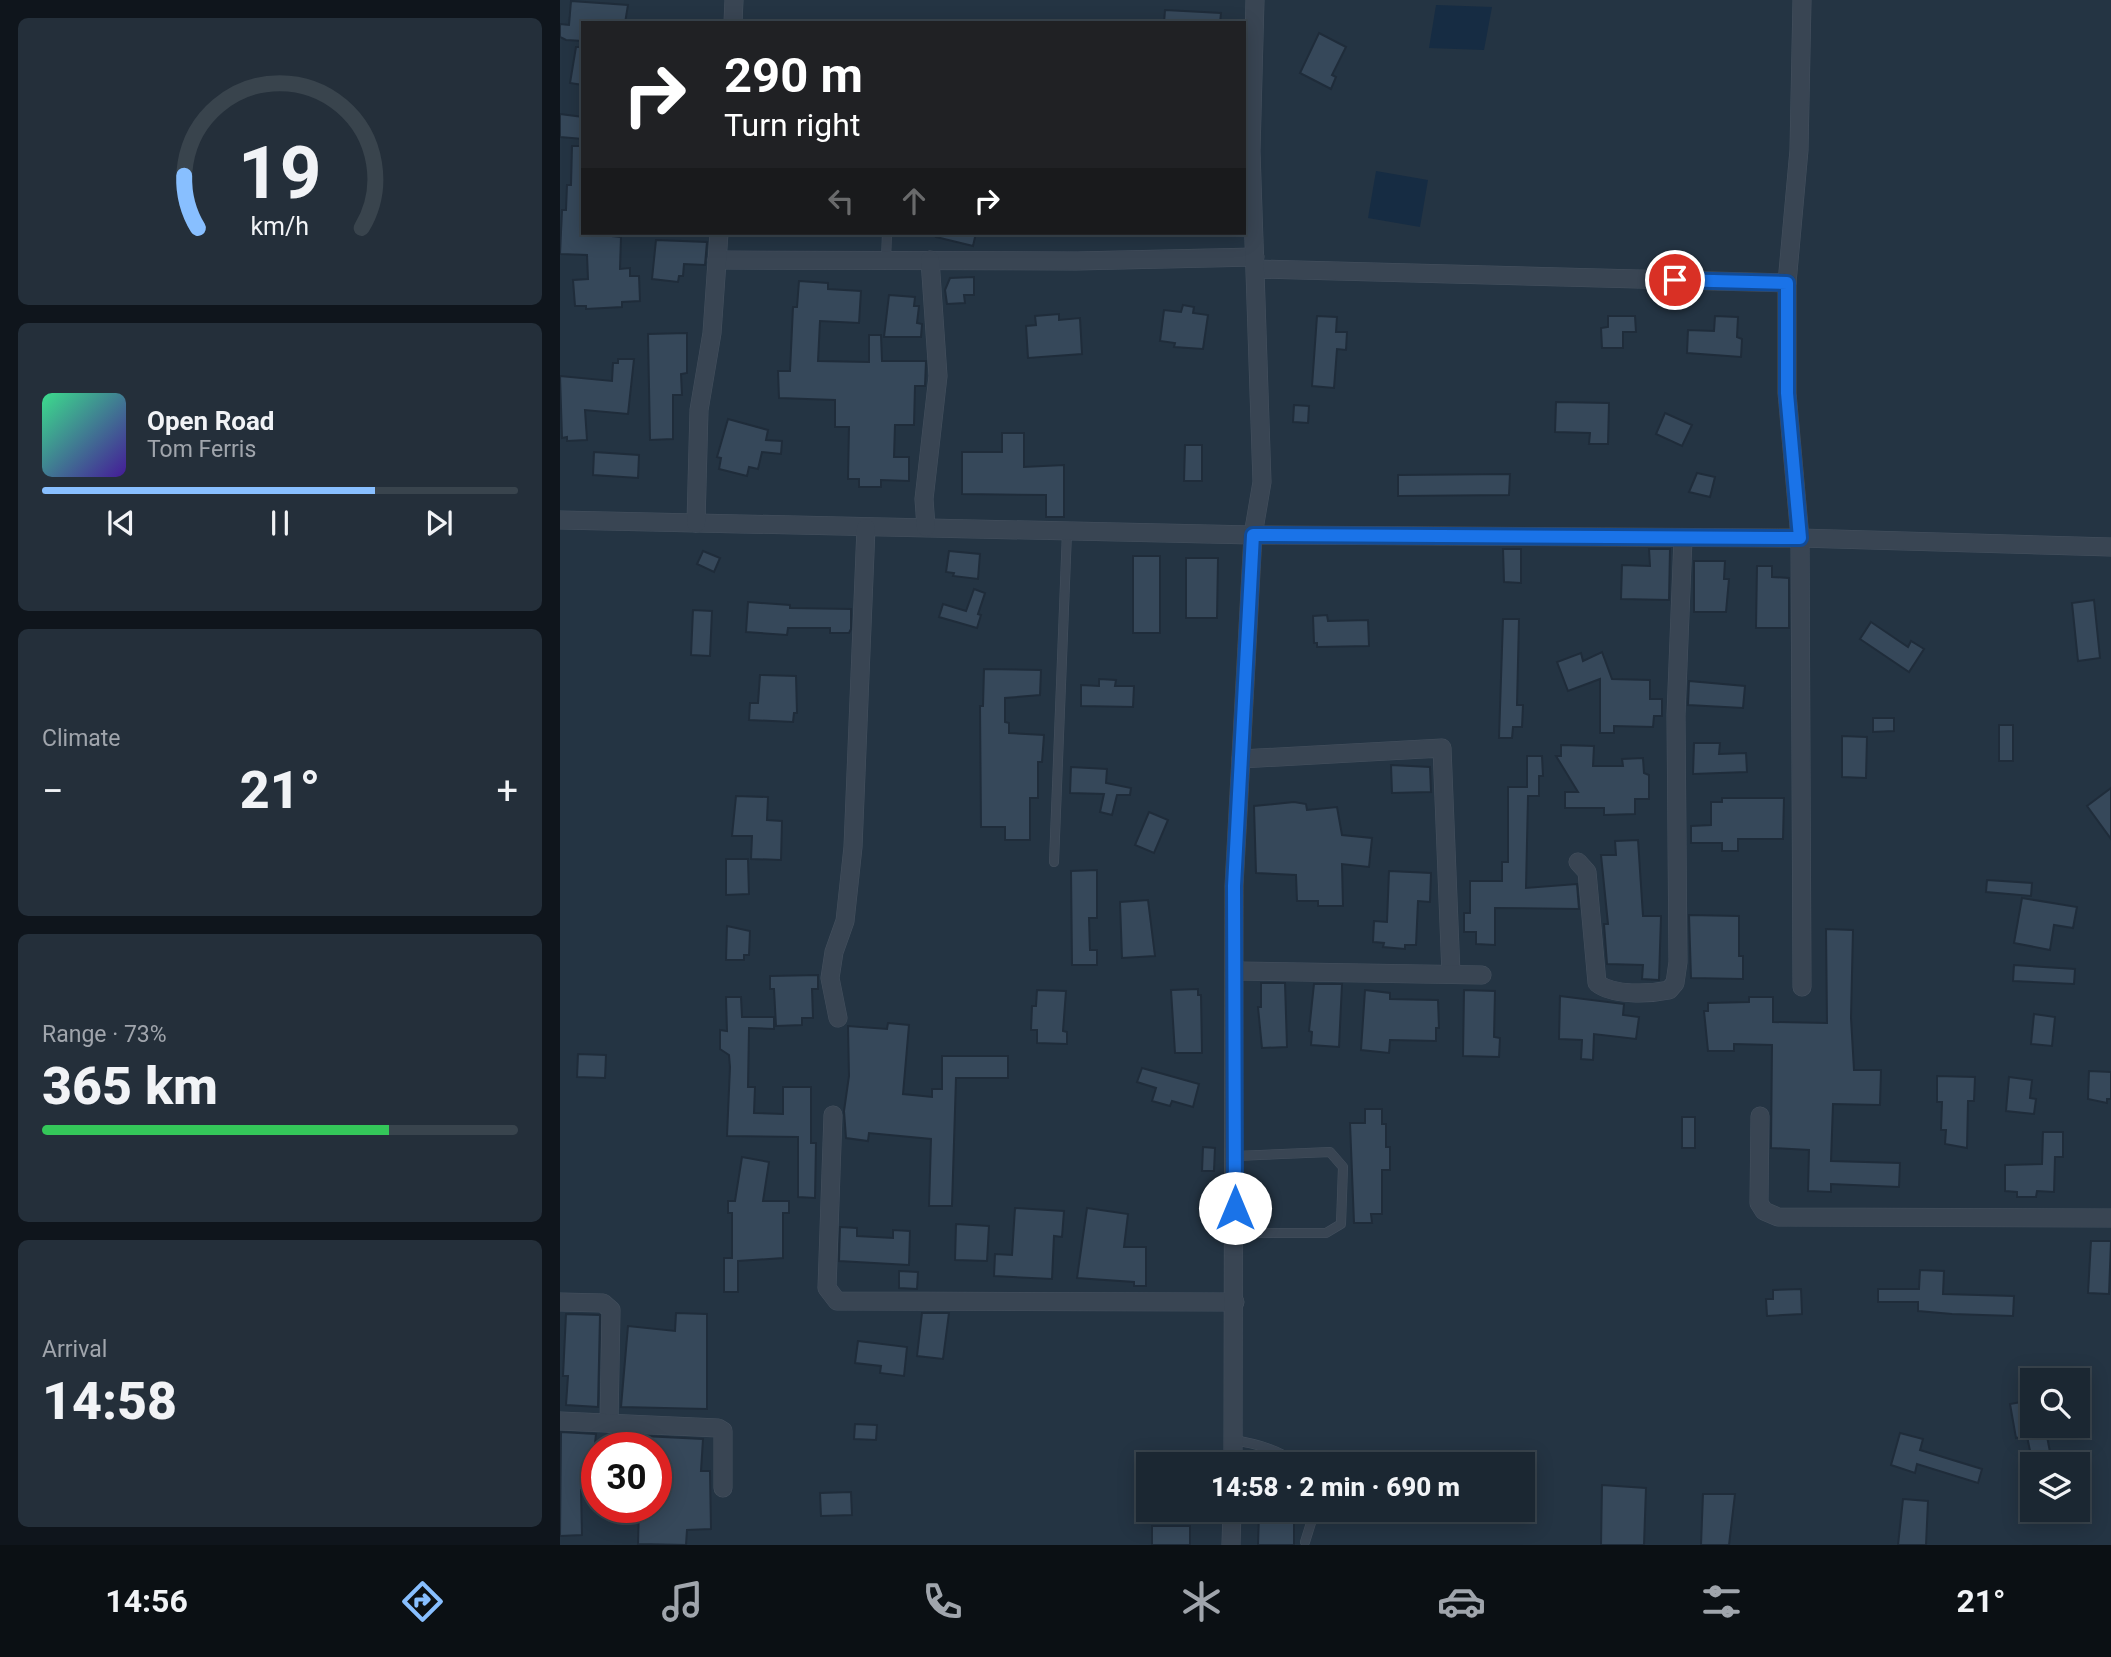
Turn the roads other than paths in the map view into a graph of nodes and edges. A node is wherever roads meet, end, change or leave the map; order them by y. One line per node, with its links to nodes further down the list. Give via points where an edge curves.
1 (734, 0): 4 (street)
2 (1255, 0): 10 (street, via 1251,151)
3 (1802, 0): 11 (street, via 1799,150)
4 (733, 21)
5 (719, 235): 7 (street)
6 (887, 235): 8 (lane)
7 (717, 260): 8 (street); 13 (street, via 709,365 699,410)
8 (886, 260): 9 (street)
9 (930, 260): 10 (street); 14 (street, via 938,376 924,499)
10 (1255, 263): 11 (street); 17 (street, via 1262,482)
11 (1787, 283): 19 (street, via 1787,393)
12 (560, 520): 13 (street)
13 (696, 523): 15 (street)
14 (926, 527): 15 (street); 16 (street)
15 (866, 528): 28 (street, via 853,847 845,921 830,978)
16 (1067, 532): 17 (street); 22 (lane)
17 (1253, 535): 18 (street); 21 (street)
18 (1684, 538): 19 (street); 23 (street, via 1676,715 1678,962 1675,983 1669,990 1604,989 1597,984 1587,872)
19 (1800, 538): 20 (street); 27 (street)
20 (2111, 547)
21 (1241, 759): 24 (street, via 1234,886); 25 (street, via 1442,748)
22 (1054, 862)
23 (1578, 862)
24 (1236, 971): 25 (street); 31 (street)
25 (1451, 974): 26 (street)
26 (1482, 975)
27 (1802, 988)
28 (838, 1018)
29 (833, 1115): 35 (street, via 827,1288 837,1301)
30 (1760, 1116): 32 (street, via 1759,1203 1778,1217)
31 (1236, 1156): 33 (street); 33 (lane, via 1330,1152 1343,1167 1341,1224 1326,1233)
32 (2111, 1218)
33 (1235, 1234): 35 (street)
34 (560, 1302): 37 (street, via 603,1303 611,1310)
35 (1235, 1303): 38 (street)
36 (560, 1421): 37 (street)
37 (609, 1423): 41 (street, via 723,1431)
38 (1233, 1440): 39 (street); 40 (lane)
39 (1233, 1452)
40 (1281, 1452)
41 (723, 1488)
42 (1232, 1522): 45 (street)
43 (1312, 1522): 44 (lane)
44 (1306, 1542)
45 (1231, 1545)

